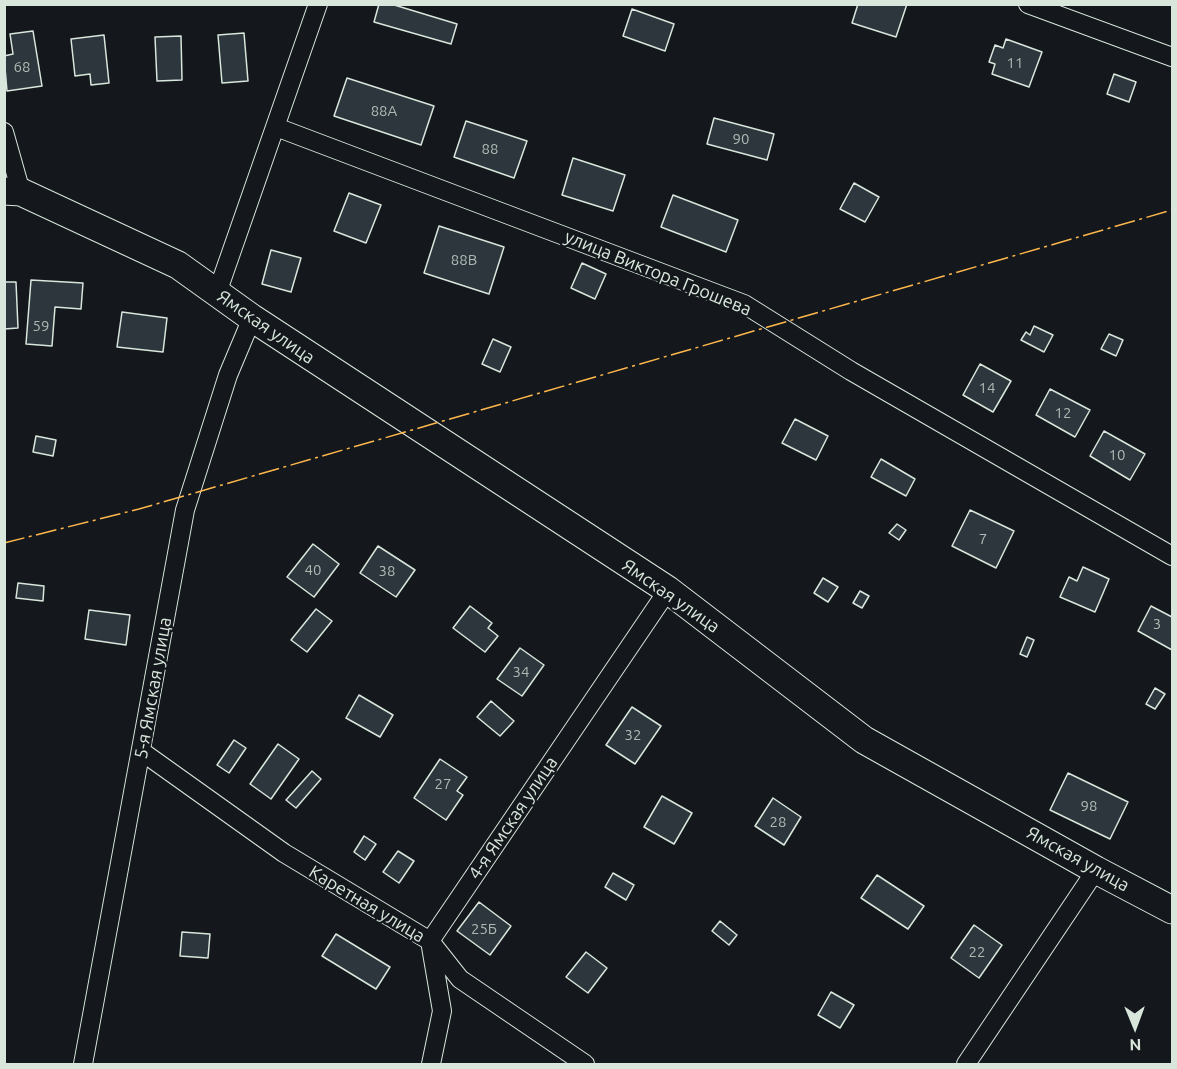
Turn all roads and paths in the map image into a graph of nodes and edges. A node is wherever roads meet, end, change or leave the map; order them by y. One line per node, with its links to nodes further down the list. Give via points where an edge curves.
1 (318, 4): 4 (street)
2 (1028, 4): 3 (street)
3 (1173, 57)
4 (276, 127): 7 (street); 9 (street, улица Виктора Грошева, via 744,304 851,371)
5 (4, 132): 6 (street)
6 (13, 192): 7 (street, Ямская улица, via 178,265)
7 (218, 293): 8 (street, Ямская улица)
8 (252, 318): 10 (street, Ямская улица); 11 (street, 5-я Ямская улица, via 228,375 185,510)
9 (1173, 556)
10 (668, 590): 12 (street, Ямская улица, via 864,740); 14 (street, 4-я Ямская улица)
11 (141, 751): 14 (street, Каретная улица, via 284,853); 15 (street, 5-я Ямская улица)
12 (1096, 870): 13 (street, Ямская улица); 18 (street)
13 (1173, 910)
14 (430, 941): 16 (street, via 442,1011); 17 (street, Каретная улица, via 460,979)
15 (83, 1065)
16 (431, 1065)
17 (585, 1065)
18 (966, 1065)

